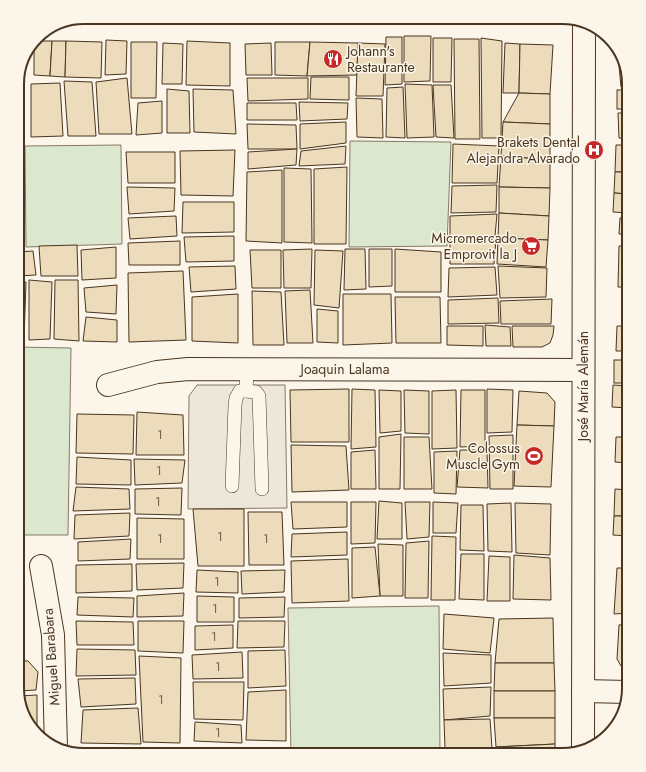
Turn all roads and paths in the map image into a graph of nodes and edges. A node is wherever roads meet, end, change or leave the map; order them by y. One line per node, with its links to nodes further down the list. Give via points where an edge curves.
1 (584, 28): 3 (street, José María Alemán)
2 (247, 369): 3 (street, Joaquin Lalama); 4 (street, Joaquin Lalama, via 188,369); 5 (lane)
3 (583, 370): 9 (street, José María Alemán)
4 (108, 385)
5 (246, 391): 6 (lane, via 240,391 236,398); 7 (lane, via 256,392 259,396)
6 (232, 486)
7 (262, 489)
8 (41, 566): 11 (street, Miguel Barabara, via 53,635)
9 (583, 691): 10 (street); 12 (street, José María Alemán)
10 (622, 692)
11 (56, 741)
12 (583, 744)

